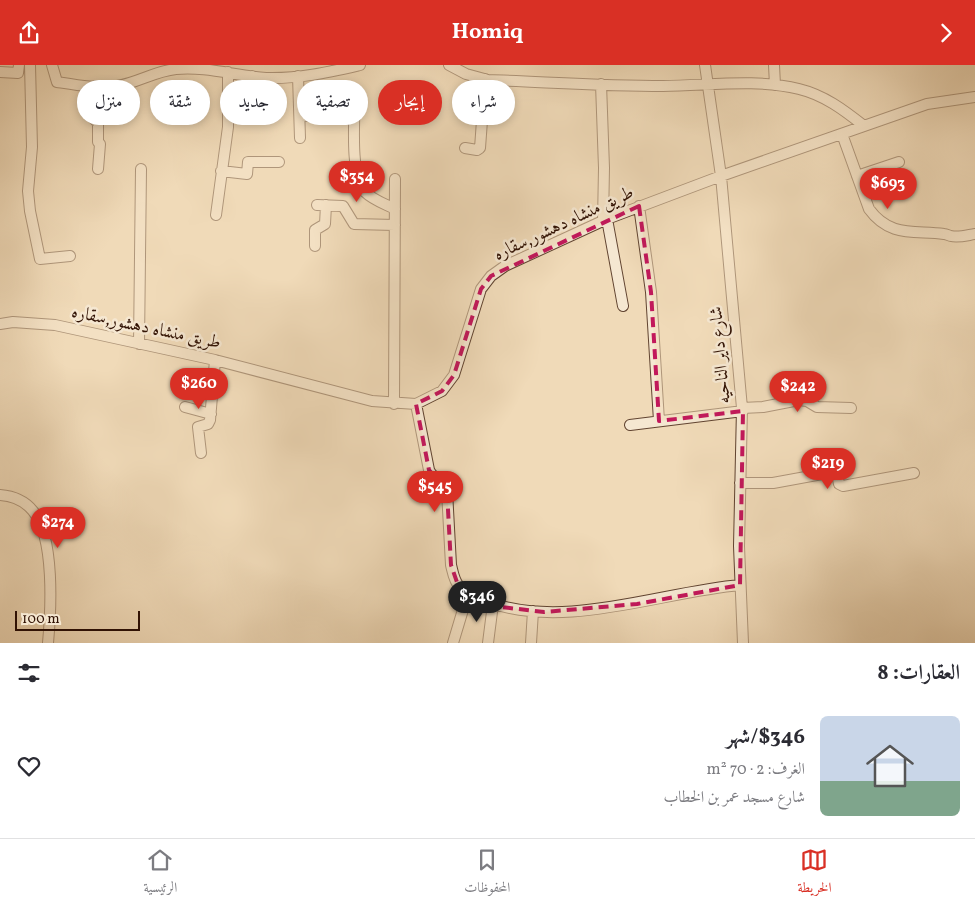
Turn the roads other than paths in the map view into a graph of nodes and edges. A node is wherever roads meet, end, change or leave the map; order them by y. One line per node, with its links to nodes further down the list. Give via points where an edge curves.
1 (19, 65): 9 (street, via 18,73)
2 (30, 65): 43 (street, via 32,147 28,191 40,259)
3 (52, 65): 17 (street, via 54,79 58,83)
4 (360, 65): 11 (street, via 318,75)
5 (449, 65): 13 (street)
6 (705, 65): 18 (street, شارع داير الناحيه)
7 (774, 65): 19 (street)
8 (208, 67): 10 (street); 14 (street, via 168,70)
9 (0, 72)
10 (228, 72): 12 (street); 32 (street, via 228,127)
11 (298, 76): 12 (street); 15 (street)
12 (252, 77)
13 (485, 79): 16 (street); 27 (street, via 480,148)
14 (137, 80)
15 (298, 80)
16 (601, 84): 18 (street); 39 (street)
17 (77, 85)
18 (707, 85): 19 (street); 33 (street, شارع داير الناحيه)
19 (775, 85): 24 (street, via 817,95)
20 (975, 97): 24 (street, طريق منشاه دهشور,سقاره, via 927,104)
21 (98, 125): 30 (street)
22 (301, 125): 26 (street)
23 (356, 125): 37 (street, via 361,187 372,198)
24 (864, 126): 25 (street, طريق منشاه دهشور,سقاره)
25 (842, 133): 33 (street, طريق منشاه دهشور,سقاره); 34 (street)
26 (300, 138)
27 (465, 148)
28 (279, 162): 32 (street, via 248,161 246,174)
29 (899, 162): 34 (street)
30 (98, 169)
31 (141, 169): 46 (street)
32 (221, 171): 38 (street)
33 (721, 176): 36 (street, طريق منشاه دهشور,سقاره); 52 (street, شارع داير الناحيه)
34 (857, 176): 41 (street, via 869,209 876,218 896,229 912,234 953,237)
35 (395, 179): 37 (street)
36 (639, 206): 39 (street, طريق منشاه دهشور,سقاره); 54 (street, via 651,292)
37 (395, 209): 40 (street)
38 (216, 215)
39 (605, 220): 44 (street); 49 (street, طريق منشاه دهشور,سقاره, via 504,266 491,276 481,289 454,375 442,391)
40 (395, 225): 42 (street, via 354,224 345,207 321,205 325,224 316,230); 48 (street)
41 (975, 234)
42 (315, 246)
43 (70, 256)
44 (623, 306)
45 (0, 324): 46 (street, طريق منشاه دهشور,سقاره, via 39,323)
46 (139, 344): 47 (street, طريق منشاه دهشور,سقاره)
47 (215, 360): 48 (street, طريق منشاه دهشور,سقاره); 53 (street)
48 (394, 404): 49 (street, طريق منشاه دهشور,سقاره)
49 (416, 404): 61 (street, via 429,470 447,491 454,577)
50 (185, 407): 53 (street)
51 (851, 408): 52 (street, via 817,407 799,400)
52 (742, 410): 54 (street); 58 (street, شارع داير الناحيه)
53 (211, 414): 56 (street, via 208,424 198,427)
54 (659, 421): 55 (street)
55 (630, 425)
56 (201, 453)
57 (914, 473): 58 (street, via 843,486 833,472 773,483)
58 (740, 483): 60 (street, شارع داير الناحيه)
59 (0, 495): 64 (street, via 22,501 34,512 40,526 51,590)
60 (740, 585): 63 (street, via 709,588 638,604 573,611); 68 (street, شارع داير الناحيه)
61 (468, 593): 62 (street); 65 (street)
62 (493, 604): 63 (street); 66 (street)
63 (533, 611): 67 (street)
64 (48, 643)
65 (453, 643)
66 (488, 643)
67 (531, 643)
68 (743, 643)

